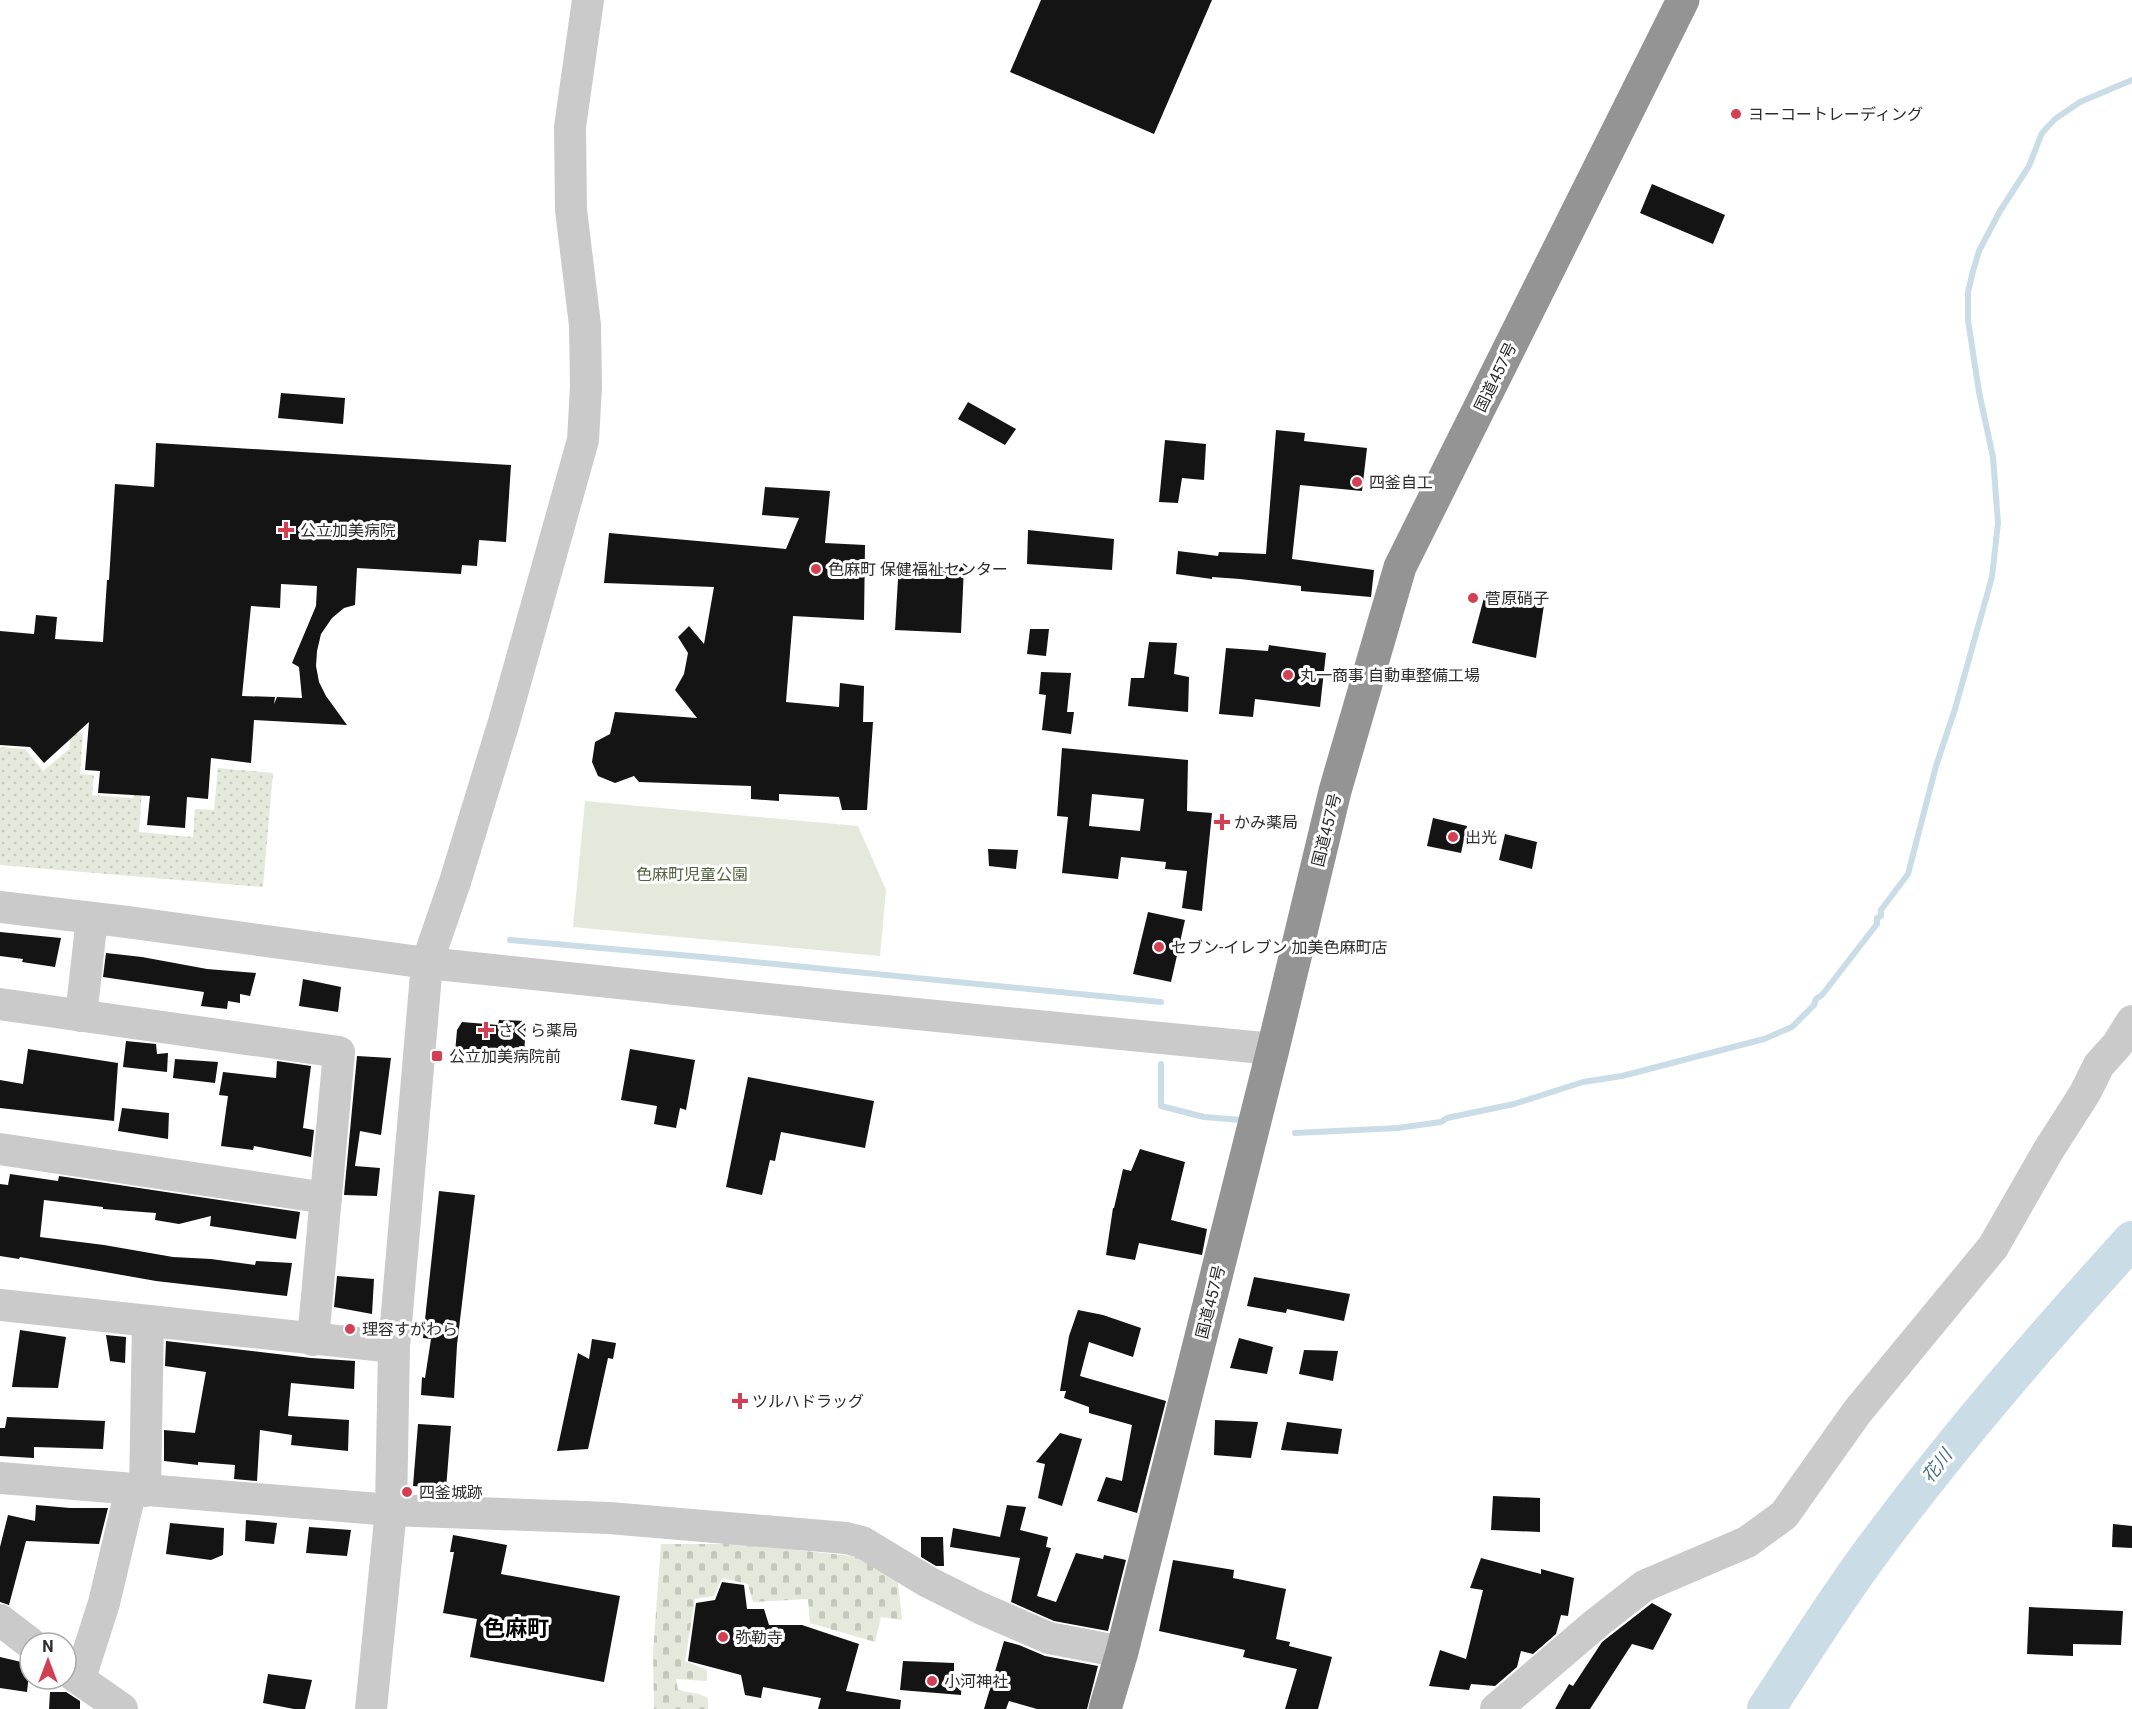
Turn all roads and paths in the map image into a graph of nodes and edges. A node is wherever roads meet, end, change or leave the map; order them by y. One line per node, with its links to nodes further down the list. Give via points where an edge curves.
1 (588, 0): 5 (street, via 570,127 572,210 585,325 583,440 504,722)
2 (1683, 0): 9 (highway, 国道457号, via 1400,567 1335,791)
3 (0, 907): 4 (street)
4 (92, 918): 5 (street); 7 (street)
5 (428, 963): 9 (street); 15 (street)
6 (0, 1004): 7 (street)
7 (81, 1016): 11 (street, via 339,1052)
8 (2132, 1021): 27 (street, via 2099,1065 1993,1247 1857,1412 1784,1515 1747,1542 1644,1586)
9 (1273, 1049): 21 (highway, 国道457号)
10 (0, 1149): 11 (street)
11 (326, 1198): 14 (street)
12 (0, 1305): 13 (street)
13 (148, 1321): 14 (street); 17 (street)
14 (313, 1340): 15 (street)
15 (394, 1347): 18 (street)
16 (0, 1478): 17 (street)
17 (138, 1490): 18 (street); 22 (street, via 104,1604)
18 (392, 1510): 21 (street, via 609,1518 846,1538 862,1542 980,1608 1050,1638); 25 (street)
19 (0, 1620): 20 (street)
20 (18, 1634)
21 (1122, 1652): 26 (highway, 国道457号)
22 (78, 1663)
23 (78, 1678): 24 (street)
24 (122, 1709)
25 (371, 1709)
26 (1105, 1709)
27 (1496, 1709)

